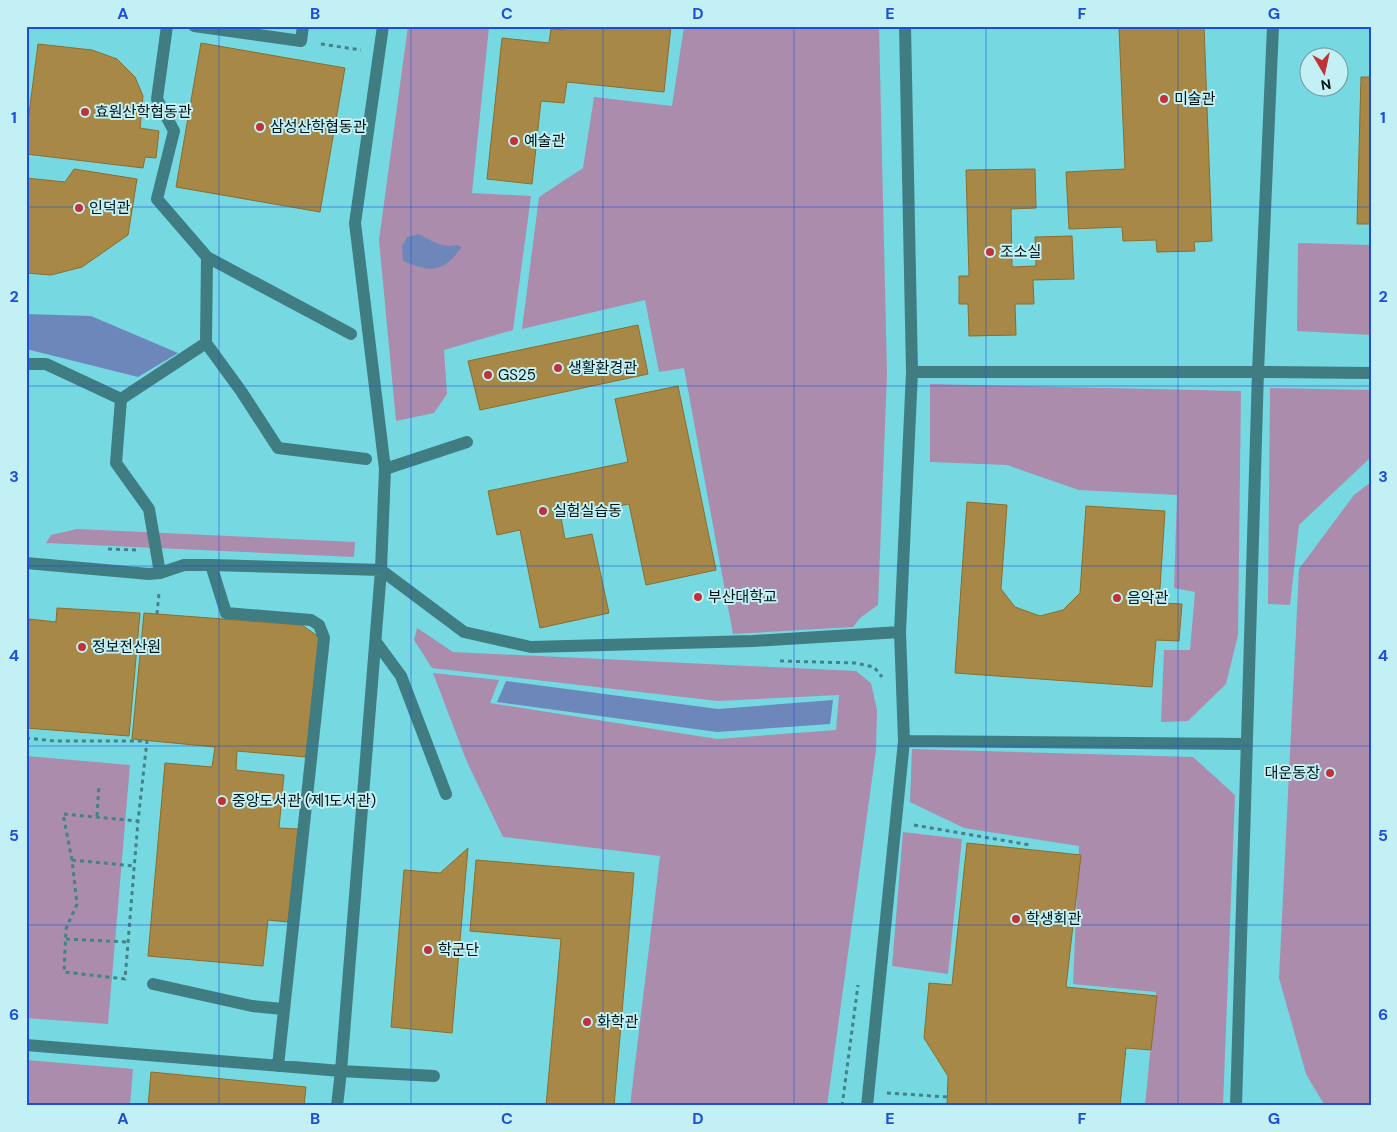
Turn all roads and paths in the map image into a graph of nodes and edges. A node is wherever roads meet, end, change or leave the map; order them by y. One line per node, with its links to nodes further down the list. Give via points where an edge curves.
1 (167, 26): 9 (street, via 157,99 174,131 157,199)
2 (194, 26): 3 (street, via 301,41)
3 (303, 26)
4 (383, 26): 19 (street, via 355,223)
5 (905, 26): 13 (street)
6 (1273, 26): 14 (street)
7 (321, 44): 8 (path)
8 (361, 50)
9 (207, 257): 10 (street); 11 (street)
10 (350, 334)
11 (206, 343): 16 (street); 18 (street, via 278,448)
12 (26, 364): 16 (street, via 46,364)
13 (912, 372): 14 (street); 26 (street)
14 (1258, 372): 15 (street); 32 (street)
15 (1371, 373)
16 (121, 399): 21 (street, via 116,463 149,509)
17 (467, 442): 19 (street)
18 (366, 459)
19 (385, 469): 24 (street)
20 (99, 548): 21 (path)
21 (157, 551): 25 (street)
22 (26, 563): 25 (street)
23 (211, 565): 24 (street); 25 (street, via 184,566); 45 (street, via 226,613 311,620 319,625 324,638)
24 (381, 570): 26 (street, via 464,632 531,647 753,641); 27 (street)
25 (160, 573)
26 (900, 632): 31 (street)
27 (376, 642): 34 (street, via 401,676); 48 (street)
28 (775, 661): 29 (path, via 855,663 874,667)
29 (883, 678)
30 (26, 738): 36 (path, via 146,741)
31 (904, 741): 32 (street); 37 (street)
32 (1247, 744): 55 (street)
33 (99, 784): 35 (path)
34 (446, 794)
35 (97, 816): 36 (path); 39 (path, via 63,814)
36 (138, 821): 40 (path)
37 (896, 822): 38 (path); 50 (street)
38 (1030, 845)
39 (72, 860): 40 (path); 41 (path, via 78,904 66,929)
40 (134, 866): 42 (path)
41 (66, 939): 42 (path); 42 (path, via 64,972 125,979)
42 (128, 942)
43 (858, 978): 53 (path)
44 (153, 984): 45 (street, via 252,1006)
45 (284, 1009): 47 (street)
46 (26, 1045): 47 (street)
47 (278, 1066): 48 (street)
48 (341, 1072): 49 (street); 52 (street)
49 (434, 1076)
50 (869, 1092): 51 (path); 54 (street)
51 (948, 1097)
52 (337, 1106)
53 (842, 1106)
54 (867, 1106)
55 (1236, 1106)

